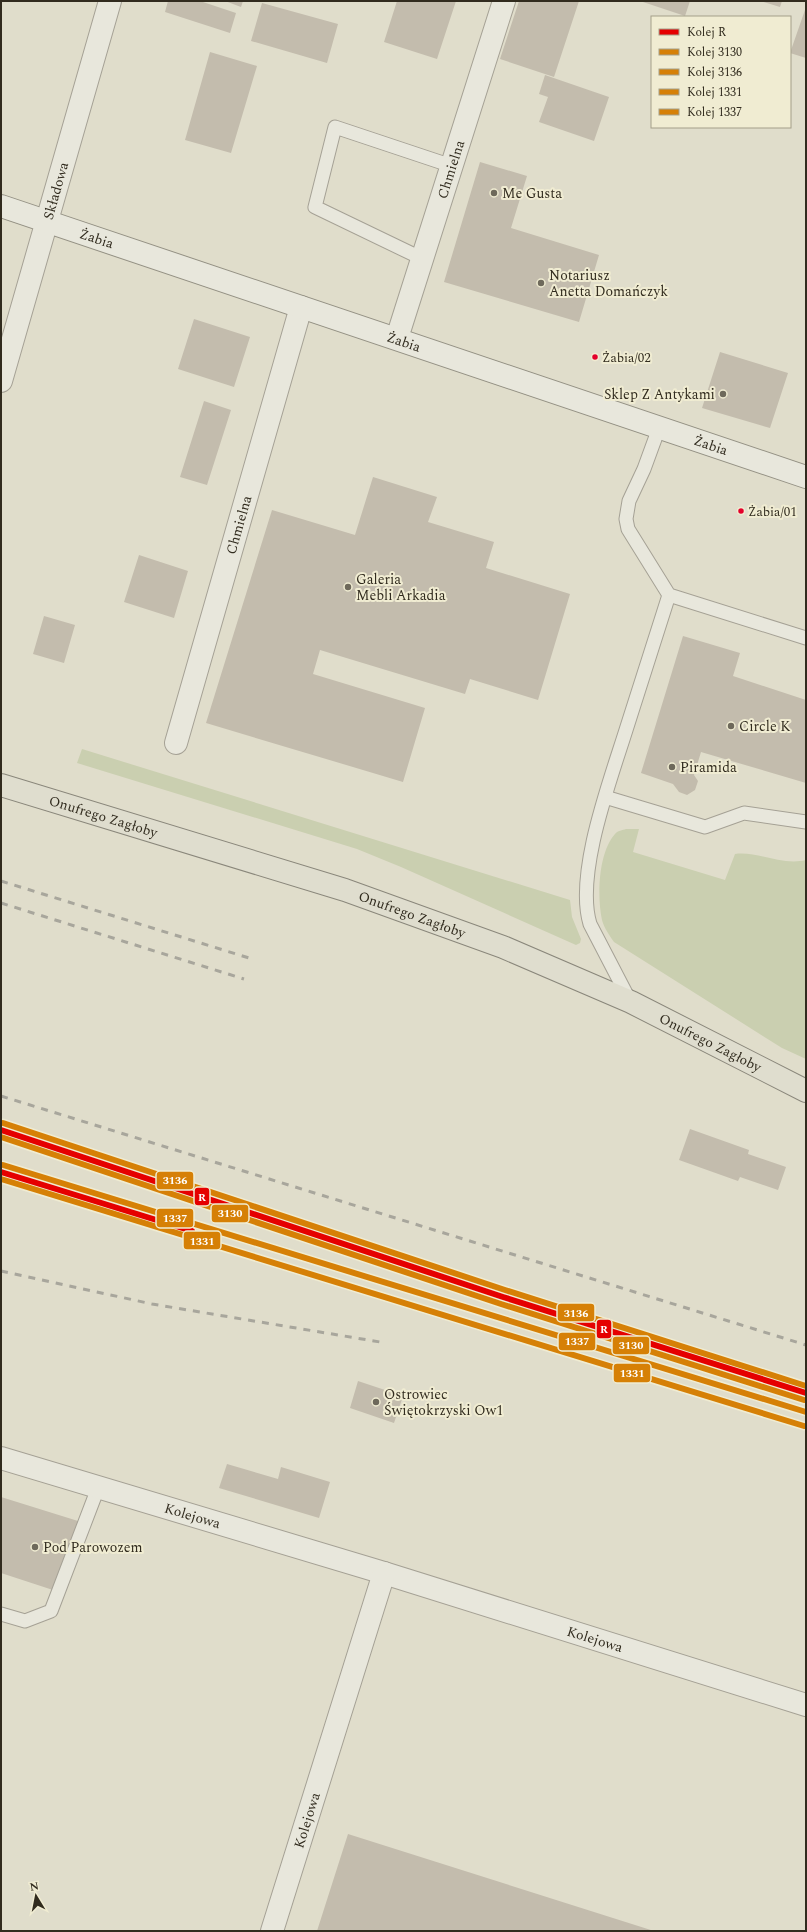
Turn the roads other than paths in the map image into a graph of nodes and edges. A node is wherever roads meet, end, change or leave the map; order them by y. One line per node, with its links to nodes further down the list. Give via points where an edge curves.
1 (110, 1): 5 (street, Składowa)
2 (504, 1): 3 (street, Chmielna)
3 (452, 166): 6 (street, Chmielna); 6 (lane, via 336,128 315,207)
4 (1, 206): 5 (street, Żabia)
5 (46, 220): 7 (street, Żabia); 9 (street, Składowa)
6 (422, 259): 8 (street, Chmielna)
7 (301, 306): 8 (street, Żabia); 14 (street, Chmielna)
8 (397, 338): 10 (street, Żabia)
9 (1, 381)
10 (659, 428): 11 (street, Żabia); 12 (lane, via 629,501 626,519 628,528)
11 (806, 477)
12 (669, 595): 13 (lane); 16 (lane)
13 (806, 638)
14 (176, 743)
15 (1, 785): 18 (main road, Onufrego Zagłoby, via 352,893 503,947)
16 (605, 798): 17 (lane, via 706,827 744,813); 18 (lane, via 589,863 586,912 596,938)
17 (806, 822)
18 (630, 1002): 19 (main road, Onufrego Zagłoby)
19 (806, 1090)
20 (1, 1458): 21 (street, Kolejowa)
21 (98, 1488): 22 (street, Kolejowa); 23 (lane, via 51,1611 25,1621)
22 (384, 1573): 24 (street, Kolejowa); 25 (street, Kolejowa)
23 (1, 1614)
24 (806, 1705)
25 (272, 1931)

